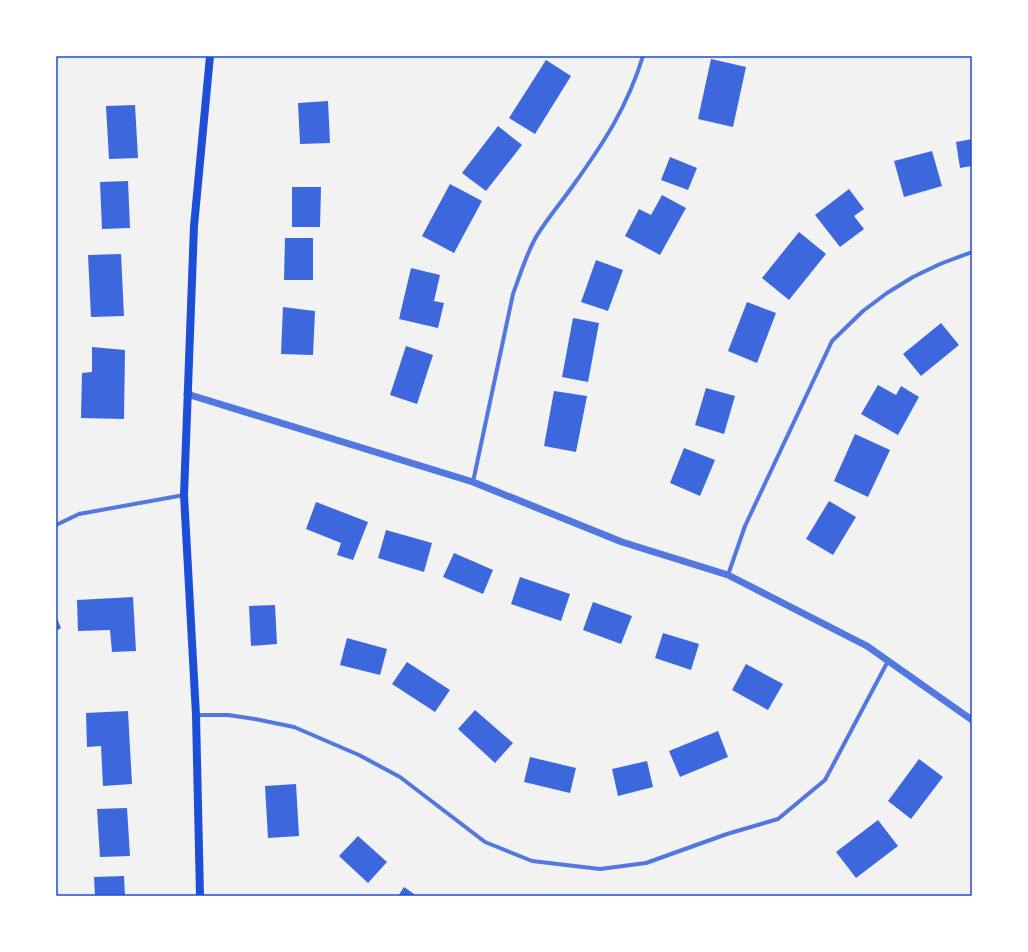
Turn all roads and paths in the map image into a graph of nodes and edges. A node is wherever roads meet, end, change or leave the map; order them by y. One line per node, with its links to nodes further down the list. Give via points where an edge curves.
1 (210, 56): 4 (main road, via 194,226)
2 (643, 56): 5 (street, via 622,110 604,141 552,212 523,265 513,294)
3 (972, 252): 8 (street, via 913,277 887,293 863,311 832,341 745,526)
4 (187, 394): 5 (street); 6 (main road)
5 (473, 482): 8 (street, via 622,542)
6 (184, 495): 7 (street, via 79,514); 10 (main road)
7 (56, 525)
8 (728, 575): 9 (street, via 867,646)
9 (888, 660): 10 (street, via 825,780 778,819 646,863 600,869 532,861 485,842 400,777 359,755 294,727 255,719); 11 (street)
10 (196, 715): 12 (main road)
11 (972, 720)
12 (200, 896)

